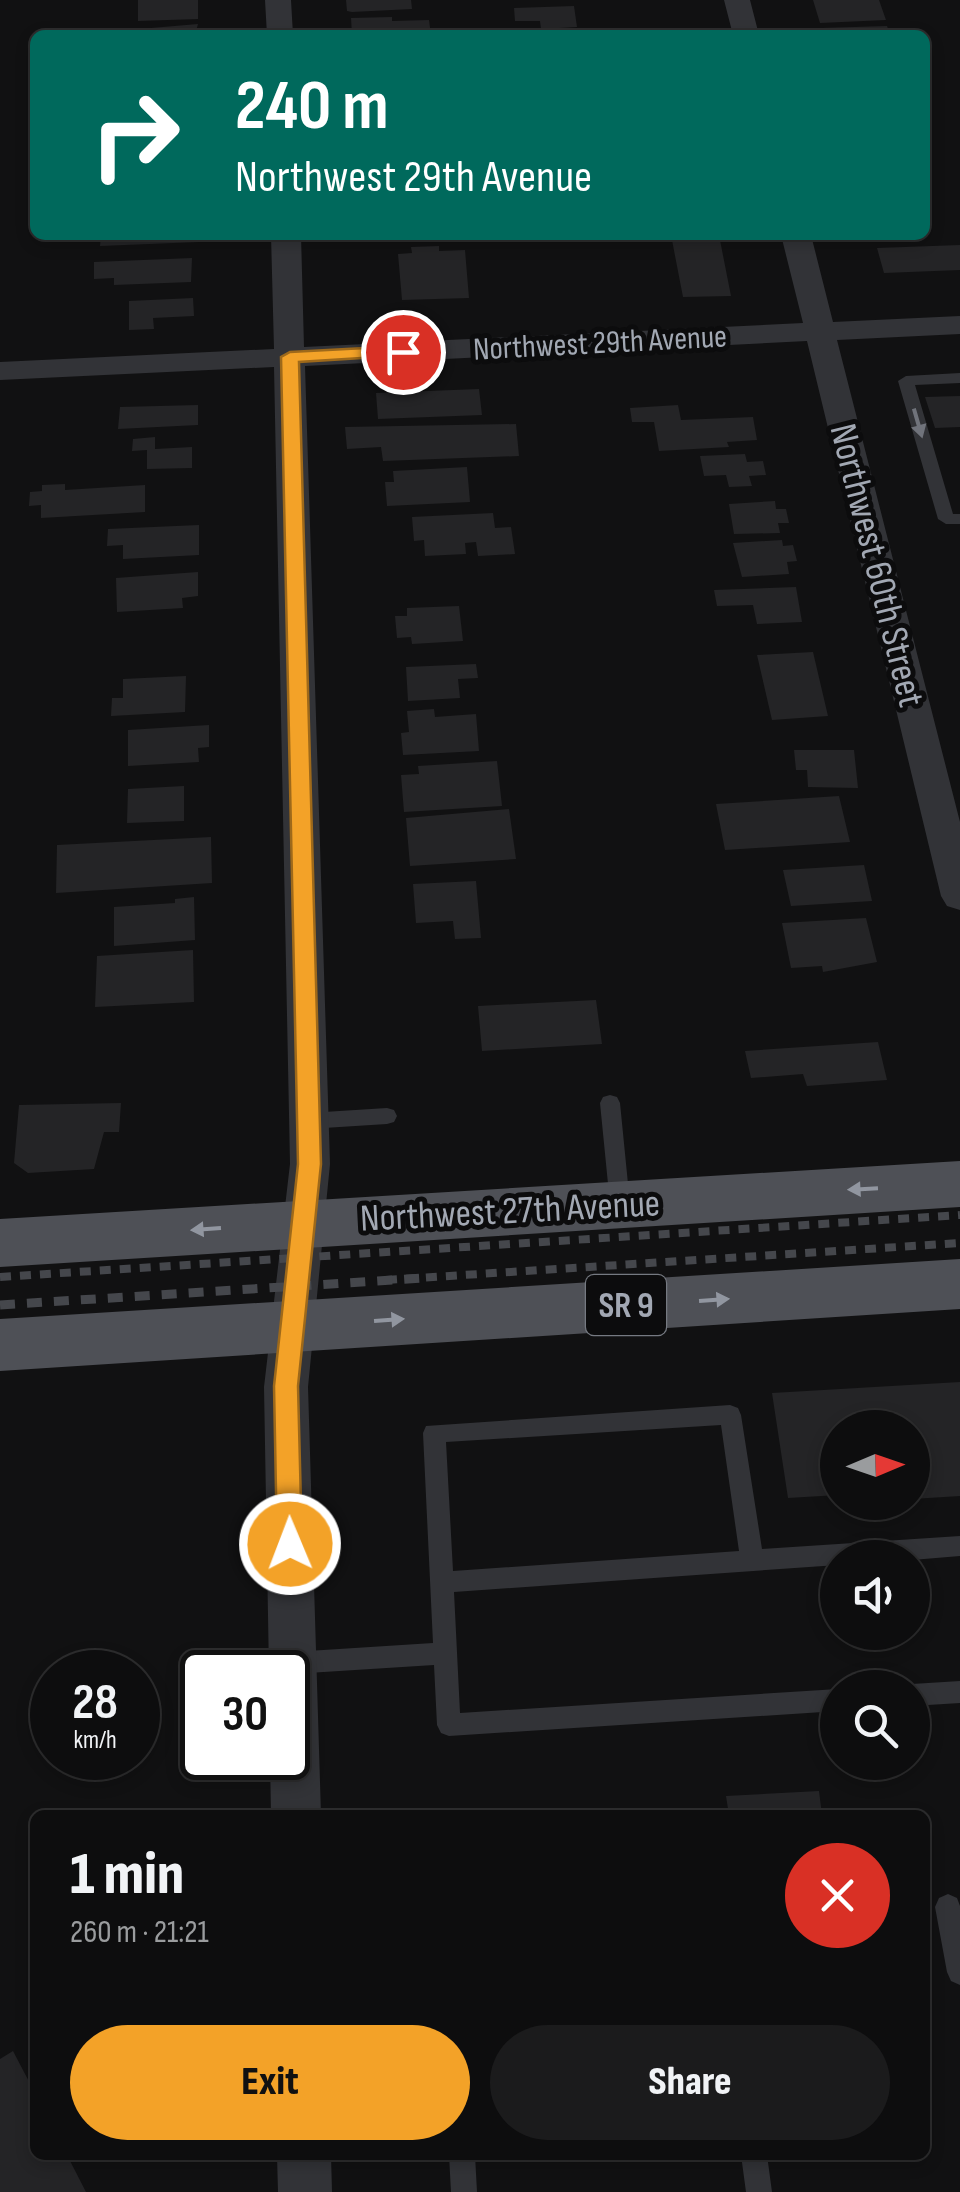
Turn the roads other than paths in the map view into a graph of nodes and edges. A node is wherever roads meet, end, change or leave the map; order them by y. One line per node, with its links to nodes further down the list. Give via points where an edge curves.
1 (278, 0): 3 (street)
2 (738, 0): 4 (street)
3 (280, 30)
4 (745, 30)
5 (286, 240): 9 (street)
6 (797, 240): 8 (street, Northwest 60th Street)
7 (960, 325): 8 (street, Northwest 29th Avenue)
8 (820, 332): 9 (street, Northwest 29th Avenue); 13 (street, Northwest 60th Street)
9 (290, 357): 10 (street, Northwest 29th Avenue); 16 (street)
10 (0, 371)
11 (960, 378): 12 (lane, one-way to 12, via 906,381)
12 (953, 519)
13 (960, 896)
14 (610, 1103): 18 (lane)
15 (387, 1116): 16 (lane)
16 (308, 1121): 19 (street)
17 (960, 1184): 18 (main road, Northwest 27th Avenue, one-way to 18)
18 (620, 1204): 19 (main road, Northwest 27th Avenue)
19 (303, 1223): 20 (main road, Northwest 27th Avenue, one-way to 20); 22 (street)
20 (0, 1243)
21 (960, 1284): 22 (main road, SR 9, one-way to 21)
22 (292, 1326): 23 (main road, SR 9); 27 (street, via 286,1386)
23 (0, 1344)
24 (960, 1546): 25 (lane)
25 (752, 1560): 26 (lane); 26 (lane, via 730,1415 434,1432)
26 (442, 1582): 28 (lane)
27 (292, 1650)
28 (446, 1653): 29 (lane); 32 (lane, via 449,1726)
29 (310, 1662)
30 (960, 1692): 31 (lane)
31 (930, 1694)
32 (820, 1701)
33 (295, 1780): 34 (street)
34 (296, 1810)
35 (944, 1908): 36 (lane)
36 (960, 1972)
37 (304, 2160): 40 (street)
38 (462, 2160): 41 (lane)
39 (755, 2160): 42 (lane)
40 (305, 2192)
41 (464, 2192)
42 (758, 2192)

